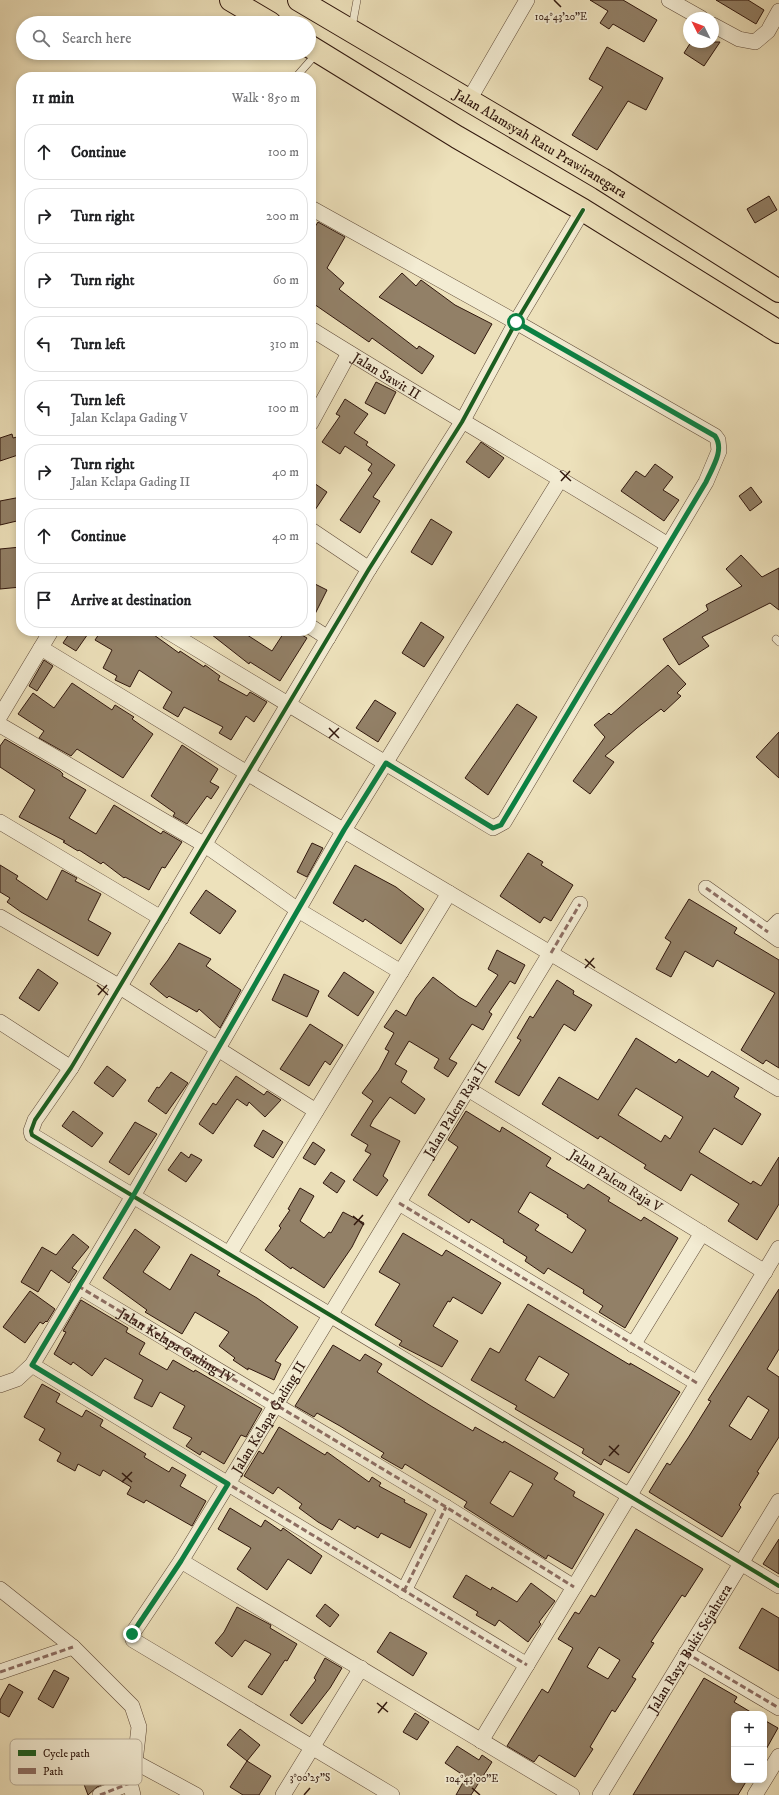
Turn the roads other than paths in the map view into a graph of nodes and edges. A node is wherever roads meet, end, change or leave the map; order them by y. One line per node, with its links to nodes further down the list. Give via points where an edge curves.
1 (231, 0): 8 (highway)
2 (299, 0): 10 (highway, Jalan Alamsyah Ratu Prawiranegara)
3 (357, 0): 10 (lane)
4 (527, 0): 14 (street)
5 (669, 0): 7 (street)
6 (779, 11): 9 (street, via 768,31 755,42 739,39)
7 (690, 12)
8 (258, 16)
9 (719, 27)
10 (351, 31): 14 (highway, Jalan Alamsyah Ratu Prawiranegara)
11 (316, 49): 15 (highway, via 457,137)
12 (307, 60): 13 (lane)
13 (299, 72)
14 (469, 100): 17 (highway, Jalan Alamsyah Ratu Prawiranegara, via 602,179)
15 (583, 210): 18 (street); 20 (highway)
16 (316, 211): 18 (street)
17 (779, 291)
18 (516, 322): 23 (street); 26 (street, via 718,440 719,451 706,482)
19 (316, 332): 21 (street, Jalan Sawit II)
20 (779, 332)
21 (349, 353): 22 (street); 23 (street, Jalan Sawit II)
22 (316, 414)
23 (462, 422): 24 (street, Jalan Sawit II); 27 (street)
24 (561, 478): 26 (street, Jalan Sawit II); 36 (street)
25 (316, 533): 27 (street)
26 (668, 545): 36 (street, via 501,825 493,828)
27 (369, 569): 31 (street)
28 (316, 630): 31 (street)
29 (48, 636): 32 (street)
30 (175, 636): 33 (street)
31 (328, 638): 33 (street)
32 (41, 648): 34 (street); 37 (street)
33 (289, 704): 36 (street); 37 (street)
34 (0, 716)
35 (0, 725): 40 (street)
36 (386, 763): 39 (street)
37 (247, 773): 39 (street); 40 (street)
38 (0, 822): 46 (street)
39 (344, 830): 42 (street); 44 (street)
40 (205, 845): 44 (street); 46 (street)
41 (706, 888): 48 (street)
42 (449, 893): 49 (street); 50 (street)
43 (580, 904): 49 (street, Jalan Palem Raja II)
44 (298, 910): 50 (street); 53 (street)
45 (0, 917): 51 (street)
46 (161, 918): 51 (street)
47 (779, 921): 48 (street)
48 (774, 936)
49 (550, 953): 55 (street, Jalan Palem Raja II); 56 (street)
50 (401, 972): 57 (street)
51 (120, 987): 53 (street); 54 (street)
52 (0, 1022): 54 (street)
53 (218, 1050): 57 (street); 58 (street)
54 (71, 1068): 58 (street, via 30,1131 32,1135)
55 (468, 1089): 59 (street, Jalan Palem Raja II); 60 (street, Jalan Palem Raja V)
56 (779, 1089)
57 (316, 1111): 62 (street)
58 (133, 1196): 62 (street); 64 (street)
59 (399, 1203): 65 (street, Jalan Palem Raja II); 66 (street)
60 (702, 1233): 63 (street, Jalan Palem Raja V); 66 (street)
61 (779, 1248): 63 (street)
62 (229, 1254): 65 (street)
63 (764, 1272): 68 (street)
64 (78, 1286): 67 (street); 70 (street, Jalan Kelapa Gading IV)
65 (330, 1315): 70 (street, Jalan Kelapa Gading II); 72 (street)
66 (633, 1345): 68 (street)
67 (32, 1365): 69 (street, via 17,1379); 71 (street)
68 (697, 1383): 72 (street)
69 (0, 1385)
70 (275, 1406): 71 (street, Jalan Kelapa Gading II); 74 (street, Jalan Kelapa Gading IV)
71 (228, 1484): 75 (street, Jalan Kelapa Gading II); 80 (street)
72 (629, 1495): 76 (street); 78 (street)
73 (779, 1501): 76 (street, Jalan Raya Bukit Sejahtera)
74 (446, 1507): 78 (street, Jalan Kelapa Gading IV); 80 (street)
75 (181, 1561): 84 (street); 89 (street, Jalan Kelapa Gading II, via 134,1629 133,1640)
76 (741, 1563): 77 (street); 82 (street, Jalan Raya Bukit Sejahtera)
77 (779, 1586)
78 (574, 1587): 83 (street)
79 (0, 1589): 81 (street)
80 (404, 1591): 83 (street)
81 (73, 1647): 85 (street); 87 (street, via 132,1706 139,1727)
82 (686, 1653): 86 (street); 98 (street, Jalan Raya Bukit Sejahtera)
83 (527, 1665): 88 (street)
84 (360, 1668): 88 (street); 89 (street)
85 (0, 1672)
86 (779, 1708)
87 (138, 1739)
88 (481, 1741): 97 (street)
89 (313, 1748): 95 (street); 96 (street)
90 (779, 1756): 99 (street)
91 (142, 1766): 94 (street)
92 (131, 1789): 93 (street)
93 (100, 1795)
94 (196, 1795)
95 (283, 1795)
96 (392, 1795)
97 (572, 1795)
98 (600, 1795)
99 (756, 1795)

